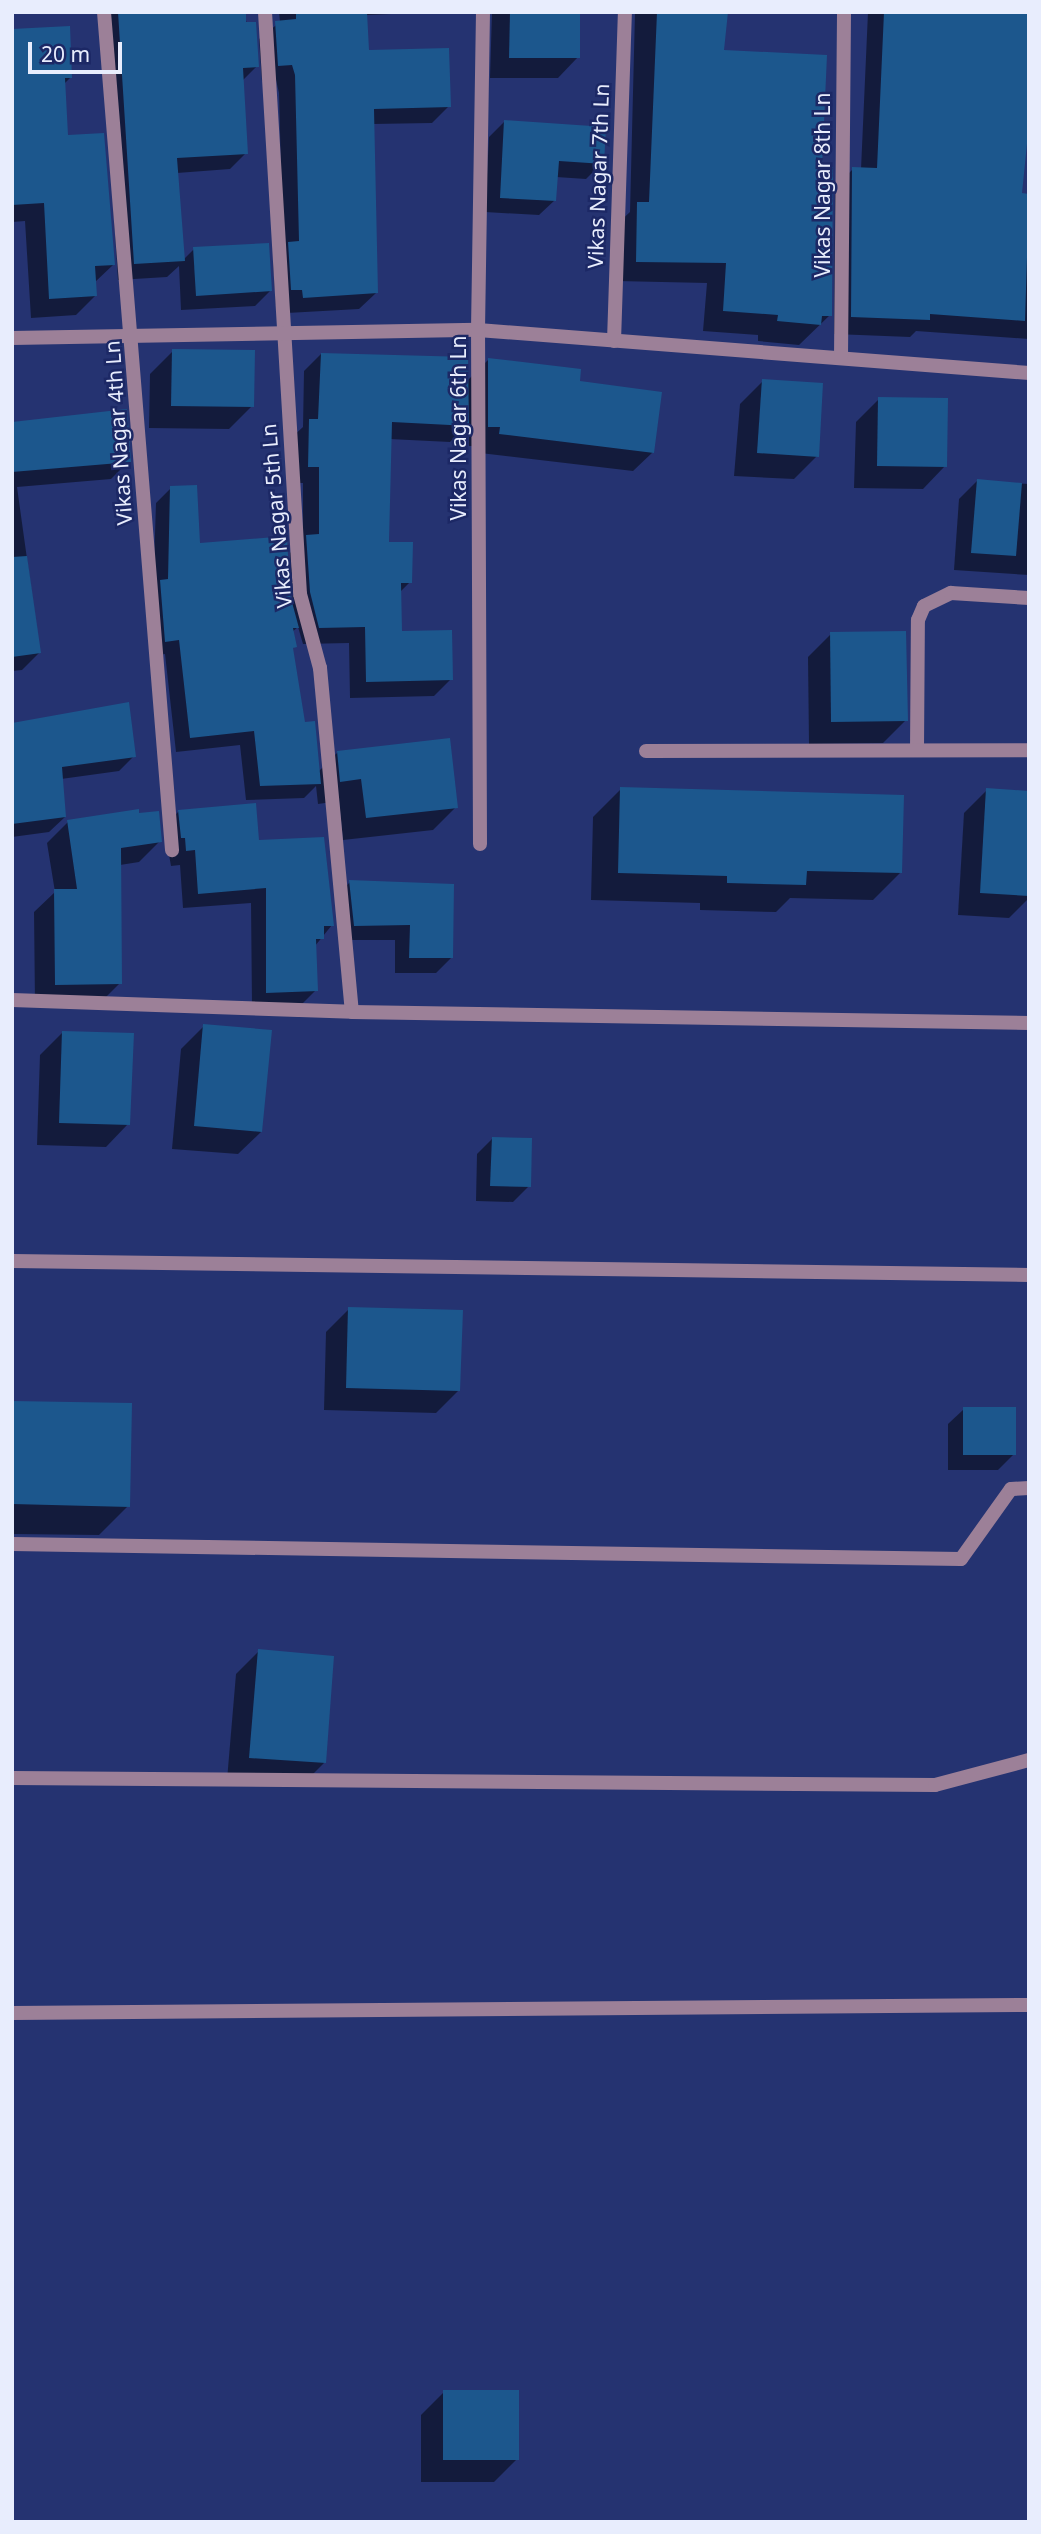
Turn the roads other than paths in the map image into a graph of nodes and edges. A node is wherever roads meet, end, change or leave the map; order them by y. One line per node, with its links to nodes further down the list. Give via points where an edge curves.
1 (104, 12): 8 (street, Vikas Nagar 4th Ln)
2 (265, 12): 7 (street, Vikas Nagar 5th Ln)
3 (483, 12): 6 (street, Vikas Nagar 6th Ln)
4 (625, 12): 10 (street, Vikas Nagar 7th Ln)
5 (844, 12): 11 (street, Vikas Nagar 8th Ln)
6 (478, 330): 7 (street); 10 (street); 17 (street, Vikas Nagar 6th Ln)
7 (282, 335): 8 (street); 20 (street, Vikas Nagar 5th Ln, via 300,594 320,668)
8 (132, 336): 9 (street); 18 (street, Vikas Nagar 4th Ln)
9 (12, 338)
10 (614, 341): 11 (street)
11 (841, 358): 12 (street)
12 (1029, 373)
13 (1029, 598): 14 (street, via 951,593 924,606 918,620)
14 (917, 750): 15 (street); 16 (street)
15 (1029, 750)
16 (646, 751)
17 (480, 844)
18 (172, 850)
19 (12, 1000): 20 (street)
20 (352, 1012): 21 (street)
21 (1029, 1023)
22 (12, 1261): 23 (street)
23 (1029, 1275)
24 (1029, 1488): 25 (street, via 1011,1489 961,1559)
25 (12, 1544)
26 (1029, 1760): 27 (street, via 936,1786)
27 (12, 1778)
28 (1029, 2005): 29 (street)
29 (12, 2013)

